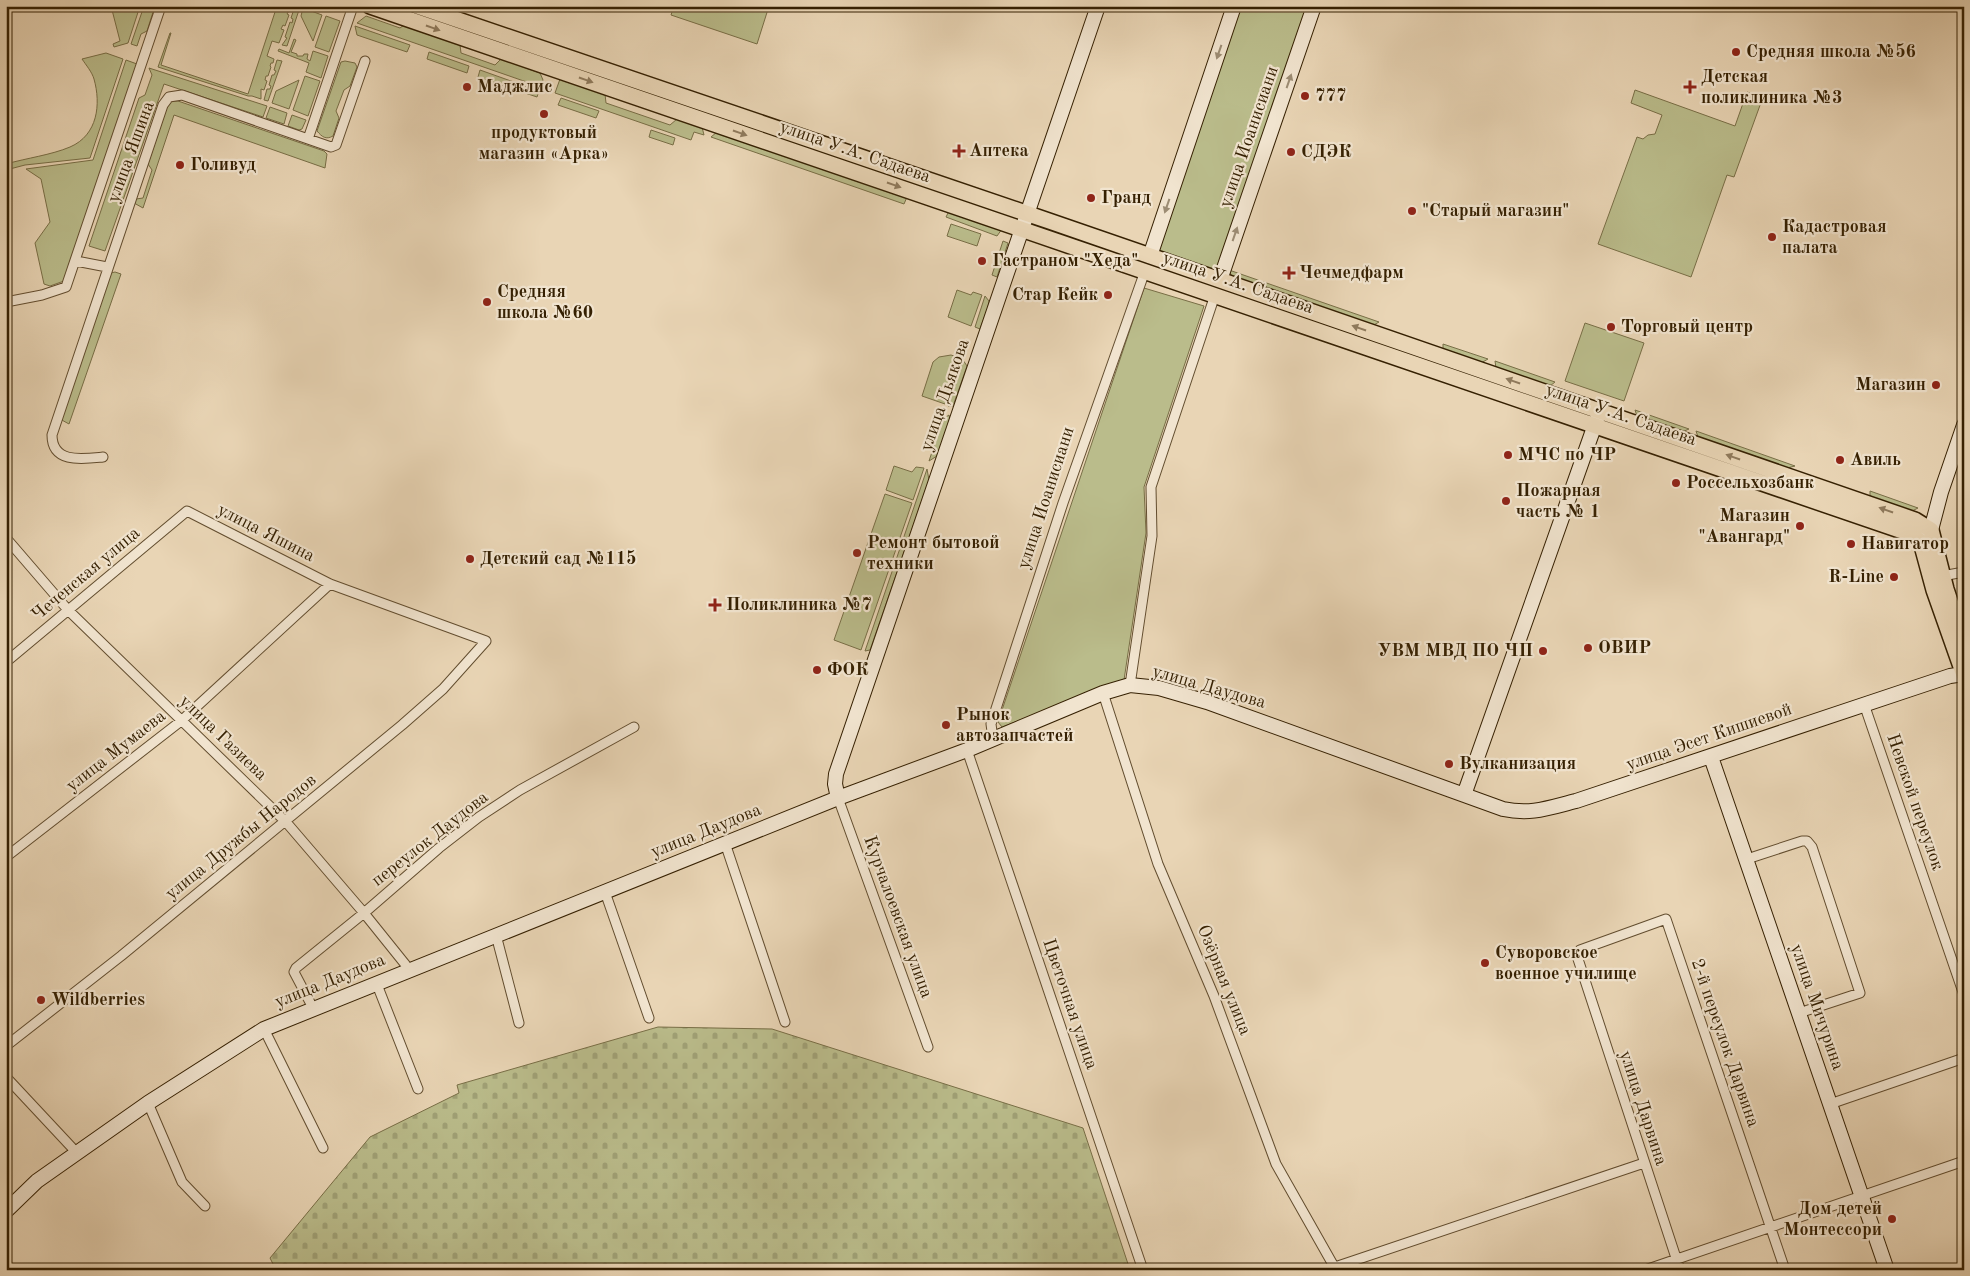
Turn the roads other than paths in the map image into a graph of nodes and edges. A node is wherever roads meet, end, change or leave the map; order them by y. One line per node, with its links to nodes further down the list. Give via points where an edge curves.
1 (161, 6): 13 (street)
2 (353, 6): 9 (street)
3 (370, 6): 11 (main road, улица У.А. Садаева, one-way to 11)
4 (416, 6): 10 (main road, улица У.А. Садаева)
5 (1098, 6): 10 (street, улица Дьякова)
6 (1234, 6): 12 (street, one-way to 12)
7 (1314, 6): 16 (street, улица Иоанисиани, one-way to 7)
8 (365, 61): 9 (street, via 336,145 331,147)
9 (308, 139): 14 (street, улица Яшина, via 182,95 169,97 163,105)
10 (1027, 214): 11 (street, улица Дьякова); 12 (main road, улица У.А. Садаева)
11 (1022, 229): 15 (main road, улица У.А. Садаева); 42 (street, улица Дьякова, via 836,774)
12 (1150, 256): 16 (main road, улица У.А. Садаева)
13 (76, 261): 14 (street); 17 (street, via 66,287)
14 (108, 267): 20 (street, улица Яшина, via 52,435 53,446 65,457)
15 (1145, 272): 16 (main road, улица У.А. Садаева); 38 (street, улица Иоанисиани, via 1063,503 991,724)
16 (1217, 288): 18 (main road, улица У.А. Садаева); 33 (street, улица Иоанисиани, via 1151,487 1152,536)
17 (6, 302)
18 (1597, 418): 22 (main road, улица У.А. Садаева, one-way to 18, via 1915,520); 24 (main road, улица У.А. Садаева, via 1911,534); 41 (street)
19 (1964, 425): 22 (street)
20 (103, 457)
21 (187, 511): 27 (street, улица Яшина); 28 (street, Чеченская улица)
22 (1931, 530): 24 (street); 26 (main road)
23 (6, 538): 28 (street, улица Газиева)
24 (1921, 542): 32 (main road)
25 (1964, 572): 26 (street)
26 (1942, 576): 30 (main road)
27 (330, 584): 29 (street, улица Яшина); 36 (street, улица Мумаева)
28 (68, 610): 31 (street, Чеченская улица); 36 (street, улица Газиева)
29 (486, 641): 43 (street, улица Дружбы Народов, via 442,689)
30 (1964, 643)
31 (6, 662)
32 (1964, 675): 35 (street, улица Эсет Кишиевой, via 1950,676)
33 (1130, 685): 34 (street, улица Даудова); 41 (street, улица Даудова, via 1159,688 1207,702)
34 (1104, 693): 38 (street, улица Даудова); 76 (street, Озёрная улица, via 1158,864 1214,996 1276,1164)
35 (1864, 704): 40 (street, улица Эсет Кишиевой); 53 (street, Невской переулок)
36 (181, 721): 43 (street, улица Газиева); 45 (street, улица Мумаева)
37 (634, 727): 48 (street, переулок Даудова, via 520,790 479,817)
38 (993, 739): 39 (street, улица Даудова)
39 (967, 750): 42 (street, улица Даудова); 77 (street, Цветочная улица)
40 (1711, 757): 41 (street, улица Эсет Кишиевой, via 1535,812 1503,809); 46 (street, улица Мичурина)
41 (1464, 794)
42 (838, 798): 44 (street, улица Даудова); 61 (street, Курчалоевская улица)
43 (286, 822): 48 (street, улица Газиева); 60 (street, улица Дружбы Народов)
44 (725, 843): 47 (street, улица Даудова); 57 (street)
45 (6, 857)
46 (1747, 859): 55 (street, улица Мичурина); 55 (street, via 1802,841 1807,841 1812,847 1860,993)
47 (605, 892): 49 (street, улица Даудова); 56 (street)
48 (364, 913): 51 (street, улица Газиева); 54 (street, переулок Даудова, via 294,969)
49 (496, 936): 51 (street, улица Даудова); 58 (street)
50 (1577, 956): 70 (street, улица Дарвина); 74 (street, 2-й переулок Дарвина, via 1580,950 1666,919)
51 (409, 969): 52 (street, улица Даудова)
52 (376, 982): 54 (street, улица Даудова); 64 (street)
53 (1964, 995)
54 (313, 1008): 59 (street, улица Даудова)
55 (1799, 1013): 66 (street, улица Мичурина)
56 (649, 1018)
57 (785, 1022)
58 (519, 1023)
59 (264, 1029): 65 (street, улица Даудова); 67 (street)
60 (6, 1046)
61 (928, 1047)
62 (1964, 1058): 66 (street)
63 (6, 1077): 68 (street)
64 (418, 1089)
65 (148, 1103): 68 (street, улица Даудова); 72 (street, via 182,1182)
66 (1830, 1104): 71 (street, улица Мичурина)
67 (323, 1148)
68 (77, 1153): 73 (street, улица Даудова, via 37,1181)
69 (1964, 1161): 71 (street)
70 (1644, 1163): 75 (street, улица Дарвина); 76 (street)
71 (1861, 1196): 74 (street); 81 (street, улица Мичурина)
72 (205, 1206)
73 (6, 1211)
74 (1770, 1227): 75 (street); 80 (street, 2-й переулок Дарвина)
75 (1676, 1259): 78 (street); 79 (street, улица Дарвина)
76 (1332, 1269)
77 (1143, 1270)
78 (1645, 1270)
79 (1680, 1270)
80 (1785, 1270)
81 (1887, 1270)

